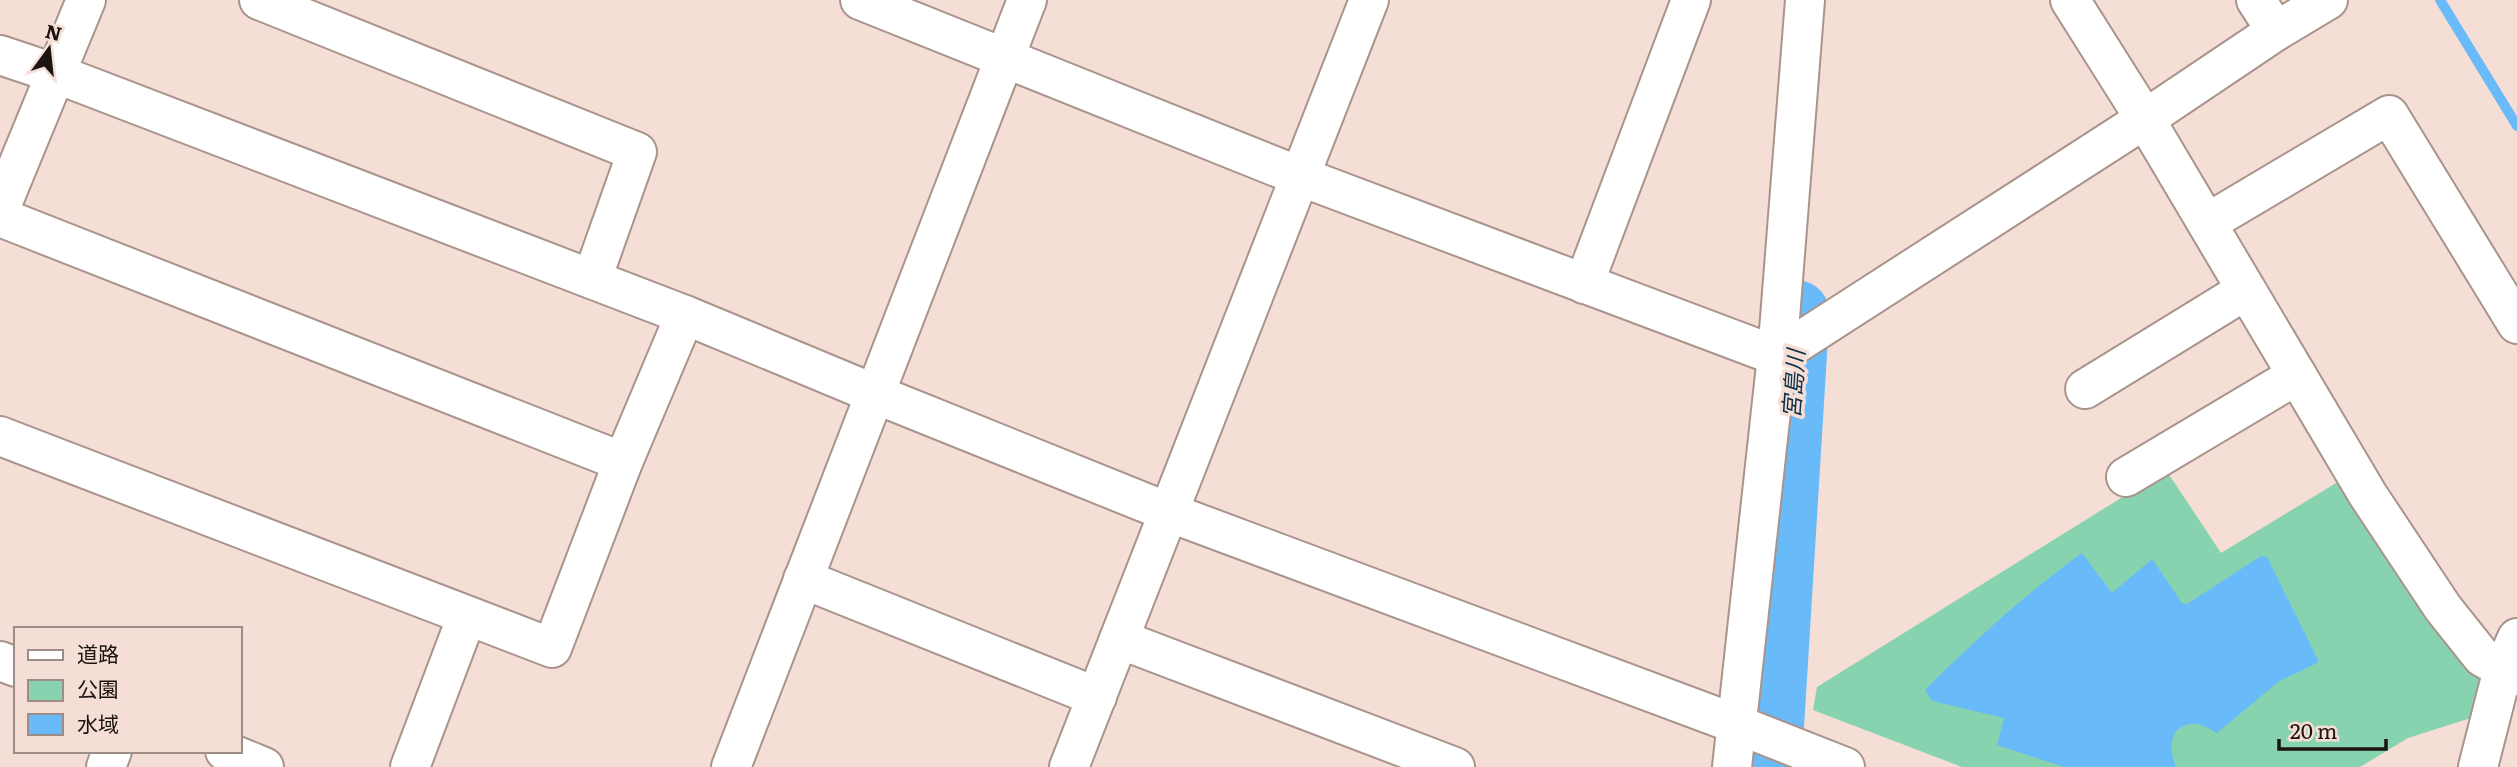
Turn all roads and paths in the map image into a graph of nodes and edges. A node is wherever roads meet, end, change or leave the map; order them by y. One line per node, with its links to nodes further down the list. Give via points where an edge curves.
1 (86, 0): 13 (street)
2 (259, 0): 19 (street, via 637,152)
3 (860, 0): 12 (street)
4 (1027, 0): 12 (street)
5 (1368, 0): 15 (street)
6 (1691, 0): 20 (street)
7 (1805, 0): 24 (street)
8 (2070, 0): 14 (street)
9 (2328, 0): 10 (street)
10 (2266, 15): 14 (street)
11 (0, 55): 13 (street)
12 (1004, 59): 15 (street); 27 (street)
13 (57, 74): 16 (street); 19 (street)
14 (2145, 119): 18 (street); 24 (street)
15 (1300, 176): 20 (street); 31 (street)
16 (0, 209)
17 (0, 217): 29 (street)
18 (2207, 223): 21 (street); 23 (street, via 2389,115)
19 (592, 279): 22 (street)
20 (1584, 284): 24 (street)
21 (2246, 290): 25 (street); 26 (street)
22 (685, 315): 27 (street); 29 (street)
23 (2517, 324)
24 (1777, 356): 37 (street)
25 (2297, 375): 30 (street); 35 (street, via 2368,495 2443,608 2482,657)
26 (2085, 389)
27 (875, 394): 31 (street); 32 (street)
28 (0, 436): 33 (street)
29 (623, 462): 33 (street, via 552,648)
30 (2126, 477)
31 (1168, 512): 34 (street); 37 (street)
32 (803, 579): 36 (street); 42 (street)
33 (467, 615): 41 (street)
34 (1119, 639): 36 (street); 44 (street)
35 (2512, 661): 47 (street)
36 (1097, 697): 43 (street)
37 (1736, 724): 39 (street); 45 (street)
38 (230, 753): 40 (street)
39 (1805, 759): 46 (street)
40 (264, 767)
41 (410, 767)
42 (731, 767)
43 (1069, 767)
44 (1455, 767)
45 (1732, 767)
46 (1845, 767)
47 (2478, 767)

